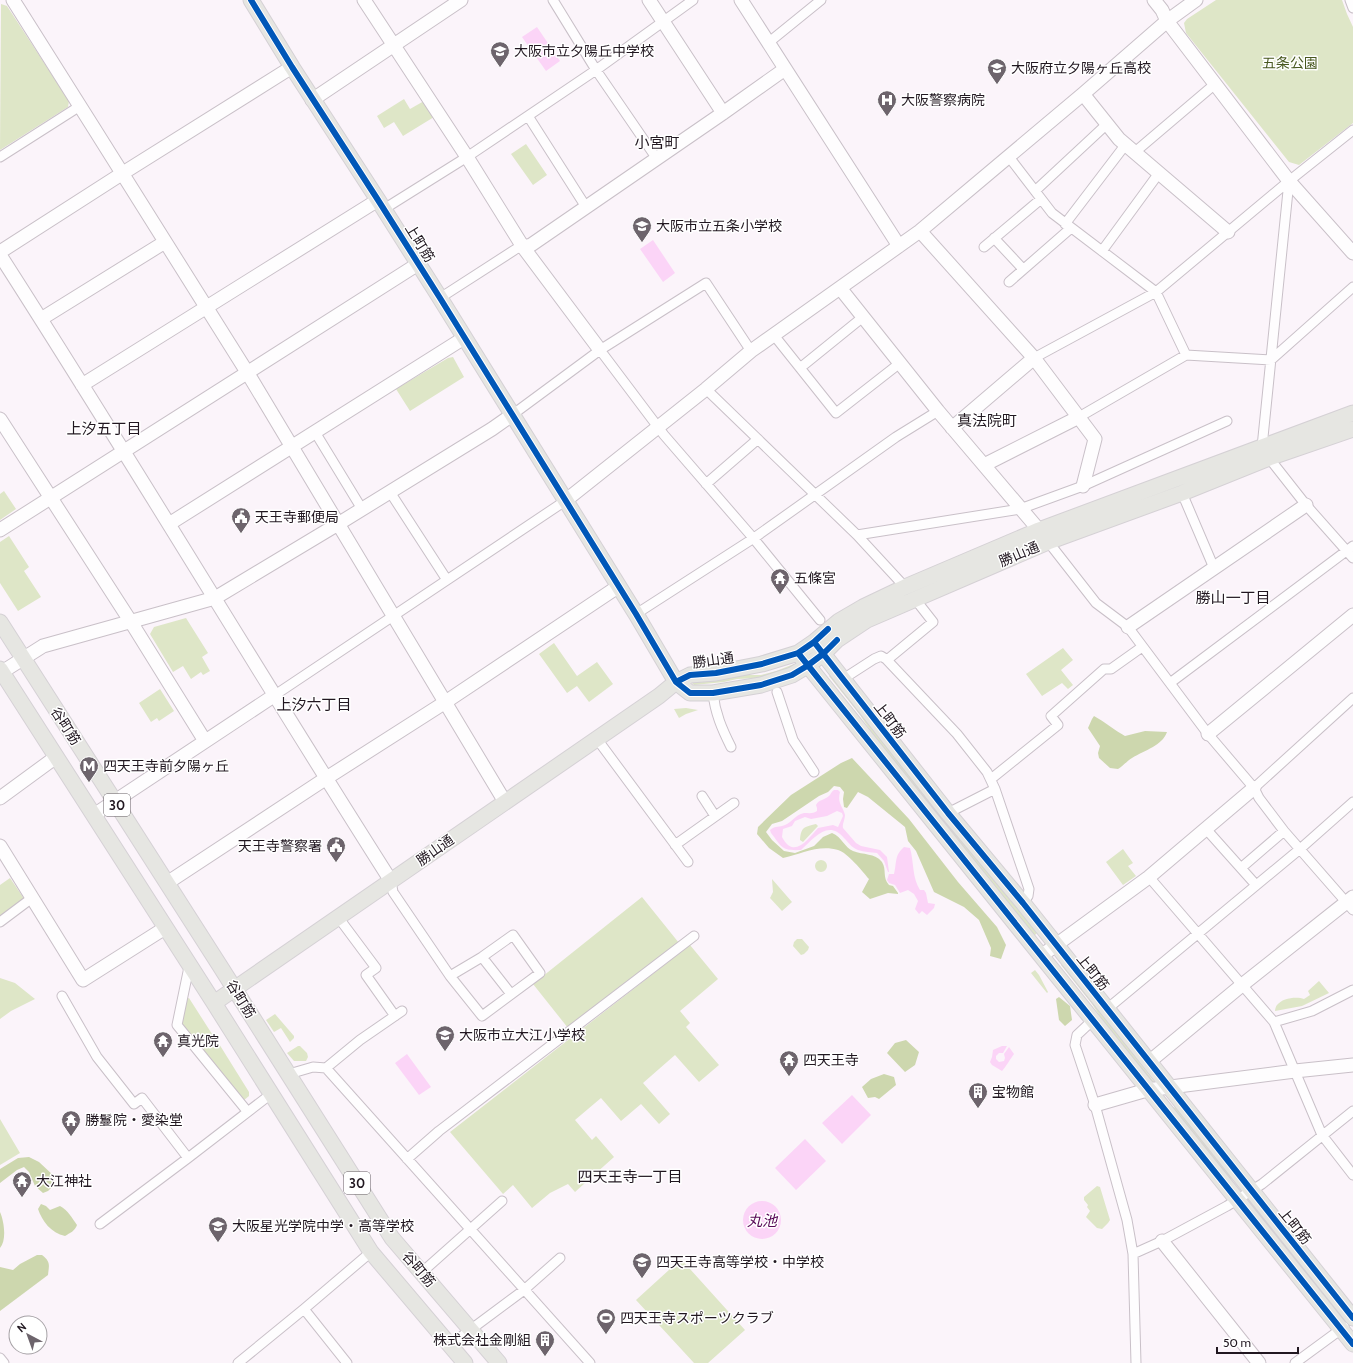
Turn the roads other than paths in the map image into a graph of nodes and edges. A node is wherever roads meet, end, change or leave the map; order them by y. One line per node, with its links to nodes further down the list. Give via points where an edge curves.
1 (13, 0): 24 (street)
2 (251, 0): 18 (main road, 上町筋)
3 (364, 0): 17 (street)
4 (461, 0): 17 (street)
5 (553, 0): 20 (street)
6 (648, 0): 15 (street)
7 (693, 0): 15 (street)
8 (741, 0): 16 (street)
9 (821, 0): 16 (street)
10 (1154, 0): 14 (street)
11 (1350, 0): 13 (street)
12 (1190, 2): 14 (street)
13 (1353, 8)
14 (1167, 21): 21 (street); 22 (street)
15 (662, 22): 20 (street); 25 (street)
16 (768, 42): 19 (street)
17 (395, 45): 23 (street); 31 (street)
18 (292, 67): 23 (main road, 上町筋); 34 (street)
19 (785, 69): 25 (street); 46 (street)
20 (596, 70): 26 (street); 33 (street)
21 (1215, 84): 29 (street); 36 (street)
22 (1083, 94): 27 (street); 32 (street)
23 (312, 100): 39 (main road, 上町筋)
24 (80, 106): 30 (street); 34 (street)
25 (723, 113): 33 (street)
26 (528, 116): 31 (street); 40 (street)
27 (1107, 124): 29 (street); 37 (street)
28 (1353, 130): 36 (street)
29 (1130, 148): 35 (street); 41 (street)
30 (0, 157)
31 (467, 157): 39 (street); 47 (street)
32 (1008, 157): 37 (street); 42 (street)
33 (657, 159): 40 (street)
34 (122, 173): 45 (street); 51 (street)
35 (1159, 173): 43 (street); 49 (street)
36 (1289, 181): 43 (street); 50 (street); 68 (street)
37 (1035, 191): 38 (street)
38 (1041, 199): 41 (street, via 1052,213); 44 (street)
39 (381, 204): 52 (main road, 上町筋); 59 (street)
40 (586, 207): 47 (street, via 531,245)
41 (1068, 226): 49 (street); 53 (street)
42 (920, 231): 46 (street); 67 (street)
43 (1228, 232): 57 (street)
44 (994, 238): 48 (street); 53 (street)
45 (165, 242): 59 (street); 61 (street)
46 (899, 246): 56 (street)
47 (523, 247): 58 (street); 64 (street)
48 (984, 247)
49 (1102, 251): 57 (street)
50 (1353, 253)
51 (0, 254): 61 (street)
52 (418, 264): 58 (main road, 上町筋); 71 (street)
53 (1023, 269): 54 (street)
54 (1009, 282)
55 (1353, 287): 68 (street)
56 (840, 288): 60 (street); 62 (street)
57 (1156, 292): 66 (street); 67 (street)
58 (440, 298): 63 (main road, 上町筋)
59 (206, 308): 71 (street); 72 (street)
60 (862, 317): 69 (street); 70 (street)
61 (41, 319): 72 (street)
62 (773, 334): 65 (street); 70 (street)
63 (464, 338): 76 (main road, 上町筋); 83 (street)
64 (600, 350): 65 (street, via 706,283); 76 (street); 80 (street)
65 (751, 351): 73 (street)
66 (1186, 355): 68 (street); 77 (street)
67 (1034, 358): 77 (street); 81 (street)
68 (1271, 360): 87 (street)
69 (900, 363): 70 (street, via 836,413); 74 (street)
70 (800, 368)
71 (247, 373): 85 (street); 86 (street)
72 (82, 385): 86 (street)
73 (706, 389): 80 (street); 84 (street)
74 (938, 411): 81 (street); 93 (street, via 896,437)
75 (1353, 413): 87 (main road, 勝山通)
76 (512, 415): 91 (street); 95 (main road, 上町筋)
77 (1079, 417): 88 (street); 90 (street, via 1095,439)
78 (0, 419): 94 (street)
79 (1228, 421): 90 (street)
80 (659, 427): 89 (street); 95 (street)
81 (952, 428): 88 (street)
82 (1353, 429): 87 (main road, 勝山通)
83 (315, 432): 85 (street); 97 (street)
84 (758, 439): 89 (street); 93 (street)
85 (292, 447): 99 (street); 100 (street)
86 (124, 452): 94 (street); 99 (street)
87 (1265, 453): 92 (main road, 勝山通); 96 (street); 103 (main road, 勝山通)
88 (984, 465): 98 (street)
89 (706, 484): 104 (street)
90 (1083, 486): 98 (street)
91 (390, 492): 97 (street); 108 (street)
92 (1182, 493): 103 (main road, 勝山通); 107 (street)
93 (815, 495): 102 (street); 104 (street)
94 (52, 498): 101 (street); 118 (street)
95 (565, 501): 108 (street); 109 (main road, 上町筋)
96 (1306, 505): 105 (street); 107 (street)
97 (362, 509): 100 (street)
98 (1020, 509): 102 (street); 103 (street)
99 (169, 524): 111 (street)
100 (338, 524): 111 (street); 115 (street)
101 (0, 530)
102 (857, 535): 110 (street)
103 (1044, 536): 110 (main road, 勝山通); 112 (main road, 勝山通); 119 (street, via 1096,603)
104 (754, 538): 113 (street); 116 (street)
105 (1350, 548): 106 (street); 129 (street)
106 (1353, 558)
107 (1214, 568): 119 (street)
108 (447, 580): 115 (street)
109 (619, 586): 113 (main road, 上町筋); 134 (street)
110 (905, 587): 121 (main road, 勝山通, via 839,621)
111 (215, 598): 118 (street); 132 (street)
112 (915, 599): 121 (main road, 勝山通, via 868,620 837,640); 124 (street, via 933,622)
113 (636, 614): 128 (main road, 上町筋)
114 (1353, 615): 135 (street)
115 (394, 616): 132 (street); 134 (street)
116 (820, 620)
117 (0, 622): 123 (main road, 谷町筋 / 30)
118 (131, 622): 123 (street, via 43,646); 137 (street)
119 (1128, 628): 120 (street)
120 (1142, 647): 129 (street); 142 (street, via 1111,669 1104,669 1051,716 1058,725)
121 (818, 648): 122 (main road, 勝山通); 125 (main road, 勝山通); 127 (main road, 上町筋)
122 (798, 653): 125 (main road, 上町筋); 128 (main road, 勝山通, via 762,664 690,675)
123 (23, 659): 126 (street); 147 (main road, 谷町筋 / 30)
124 (887, 660): 127 (street, via 881,656 874,659); 142 (street, via 957,734)
125 (808, 666): 131 (main road, 勝山通, via 792,675 761,685); 174 (main road, 上町筋)
126 (1, 672): 139 (main road, 谷町筋 / 30)
127 (843, 679): 151 (main road, 上町筋)
128 (676, 682): 131 (main road, 勝山通, via 690,693); 136 (main road, 勝山通)
129 (1170, 683): 135 (street)
130 (777, 692): 140 (street, via 793,740)
131 (713, 693): 138 (street, via 720,725)
132 (275, 695): 137 (street); 141 (street)
133 (1353, 698): 143 (street)
134 (444, 703): 141 (street); 148 (street)
135 (1208, 734): 143 (street)
136 (597, 739): 148 (main road, 勝山通); 156 (street)
137 (205, 741): 147 (street)
138 (731, 747)
139 (56, 757): 146 (street); 152 (main road, 谷町筋 / 30)
140 (814, 772)
141 (325, 779): 162 (street); 163 (street)
142 (990, 779): 144 (street)
143 (1254, 788): 154 (street); 155 (street)
144 (995, 789): 151 (street); 166 (street, via 1029,888 1028,896)
145 (702, 796): 153 (street)
146 (0, 798)
147 (115, 802): 152 (street); 163 (main road, 谷町筋 / 30)
148 (505, 802): 162 (main road, 勝山通)
149 (1353, 802): 158 (street)
150 (734, 803): 153 (street)
151 (948, 813): 166 (main road, 上町筋)
152 (94, 815): 170 (main road, 谷町筋 / 30)
153 (716, 816): 156 (street)
154 (1206, 829): 160 (street); 161 (street)
155 (1284, 831): 158 (street); 160 (street)
156 (675, 845): 159 (street)
157 (0, 846): 165 (street)
158 (1300, 849): 164 (street); 167 (street)
159 (688, 862)
160 (1241, 868): 164 (street)
161 (1149, 877): 171 (street); 173 (street)
162 (391, 882): 168 (main road, 勝山通); 177 (street, via 392,892)
163 (167, 883): 179 (main road, 谷町筋 / 30)
164 (1256, 885): 171 (street)
165 (32, 898): 169 (street); 170 (street, via 83,980)
166 (1023, 903): 173 (main road, 上町筋)
167 (1351, 903): 178 (street)
168 (338, 917): 179 (main road, 勝山通); 189 (street, via 376,968 366,975 398,1013)
169 (0, 922)
170 (165, 928): 176 (main road, 谷町筋 / 30)
171 (1198, 934): 178 (street); 184 (street)
172 (694, 936): 200 (street)
173 (1056, 945): 174 (street); 184 (main road, 上町筋)
174 (1041, 956): 185 (main road, 上町筋)
175 (482, 957): 177 (street); 181 (street); 181 (street, via 513,935 540,973)
176 (190, 967): 183 (main road, 谷町筋 / 30); 197 (street, via 177,1025)
177 (450, 976): 181 (street, via 482,1016)
178 (1242, 985): 186 (street); 187 (street)
179 (235, 989): 183 (main road, 勝山通); 191 (main road, 谷町筋 / 30)
180 (1353, 990): 186 (street, via 1312,1012)
181 (511, 994)
182 (62, 996): 199 (street, via 97,1057 134,1104 142,1098)
183 (214, 1003): 194 (main road, 谷町筋 / 30)
184 (1108, 1009): 187 (main road, 上町筋)
185 (1093, 1020): 193 (main road, 上町筋); 195 (street, via 1077,1035 1075,1045)
186 (1274, 1022): 190 (street)
187 (1149, 1062): 192 (main road, 上町筋)
188 (1353, 1065): 190 (street)
189 (326, 1068): 191 (street, via 313,1067); 200 (street)
190 (1295, 1071): 192 (street); 198 (street)
191 (288, 1074): 211 (main road, 谷町筋 / 30, via 392,1238)
192 (1170, 1088): 193 (street); 202 (main road, 上町筋)
193 (1147, 1090): 195 (street); 203 (main road, 上町筋)
194 (271, 1094): 197 (street); 208 (main road, 谷町筋 / 30)
195 (1095, 1105): 209 (street, via 1127,1220)
196 (1353, 1110): 198 (street)
197 (247, 1111): 199 (street)
198 (1322, 1135): 201 (street); 202 (street)
199 (188, 1158): 205 (street)
200 (407, 1158): 206 (street)
201 (1353, 1175)
202 (1252, 1190): 203 (street); 214 (main road, 上町筋)
203 (1237, 1200): 207 (street); 216 (main road, 上町筋)
204 (502, 1202): 206 (street)
205 (100, 1224)
206 (470, 1230): 211 (street); 212 (street)
207 (1162, 1241): 209 (street); 227 (street)
208 (371, 1252): 213 (street); 218 (main road, 谷町筋 / 30)
209 (1132, 1254): 226 (street)
210 (560, 1258): 212 (street)
211 (421, 1272): 215 (main road, 谷町筋 / 30)
212 (524, 1290): 215 (street); 225 (street)
213 (304, 1309): 221 (street); 222 (street)
214 (1353, 1319): 216 (street)
215 (470, 1329): 218 (street); 224 (main road, 谷町筋 / 30)
216 (1341, 1329): 217 (main road, 上町筋); 228 (street)
217 (1353, 1344)
218 (450, 1345): 223 (main road, 谷町筋 / 30)
219 (0, 1358): 220 (street)
220 (4, 1363)
221 (238, 1363)
222 (347, 1363)
223 (465, 1363)
224 (499, 1363)
225 (590, 1363)
226 (1136, 1363)
227 (1259, 1363)
228 (1294, 1363)

